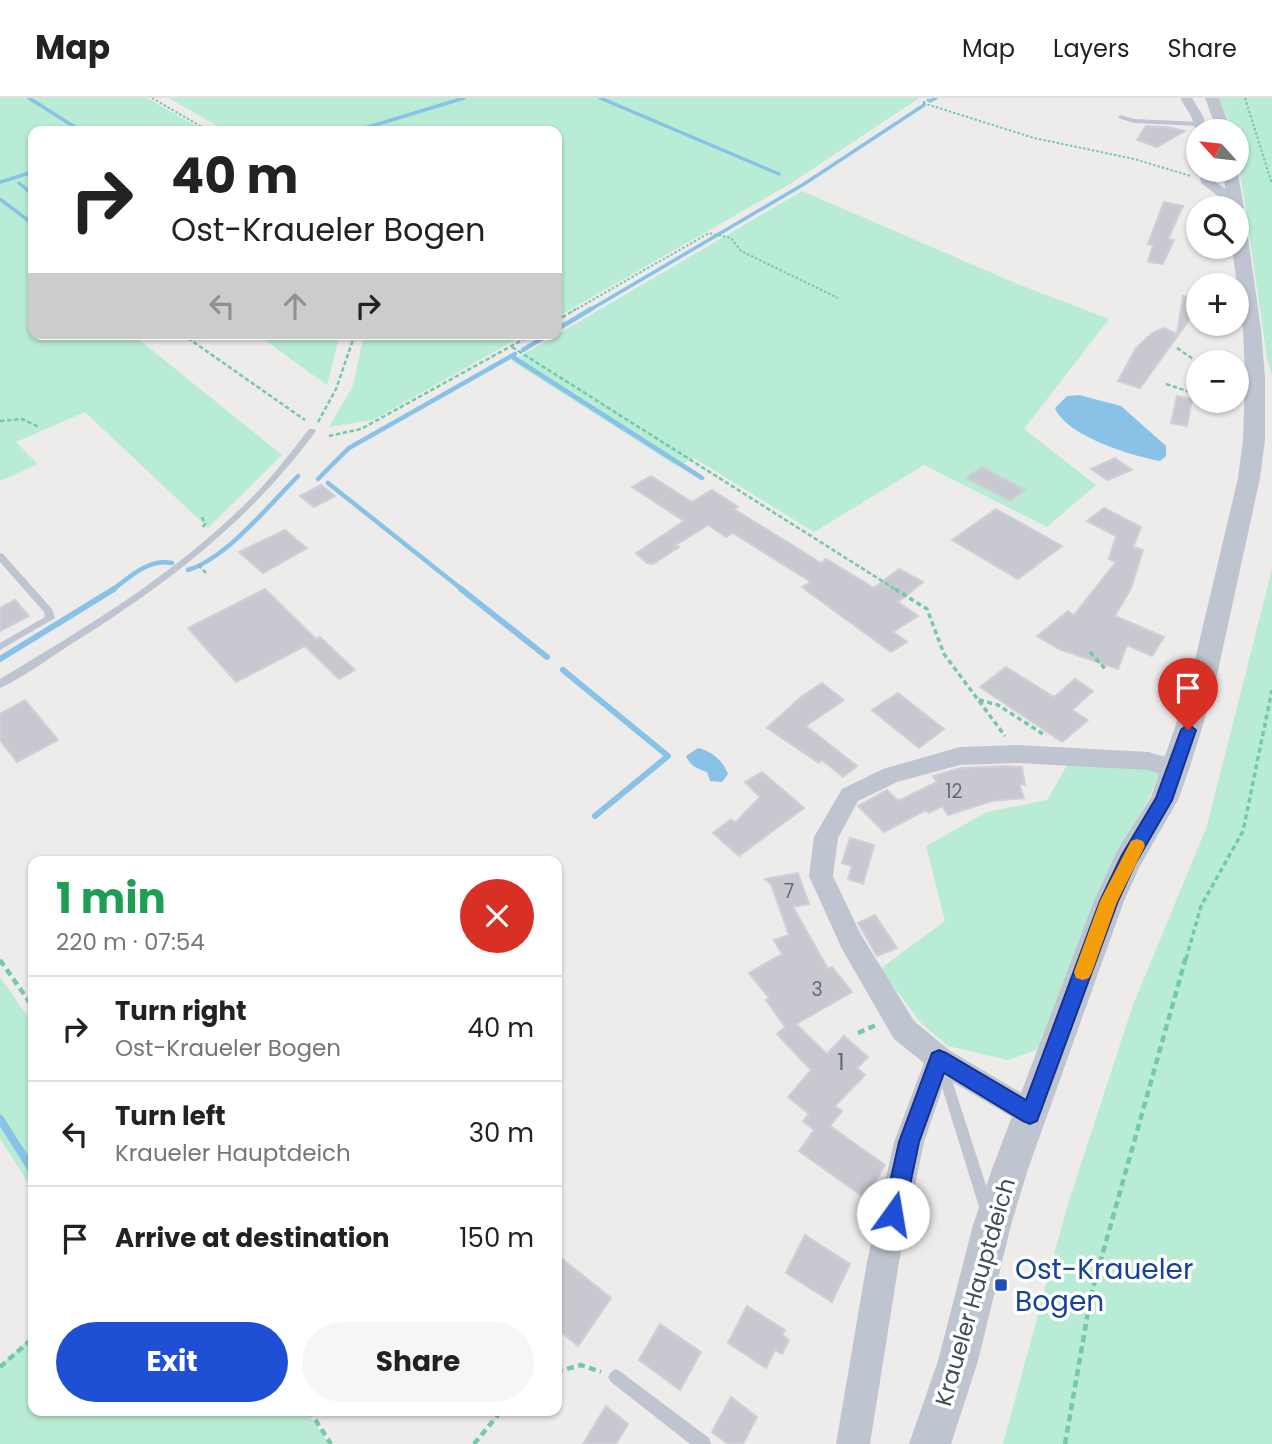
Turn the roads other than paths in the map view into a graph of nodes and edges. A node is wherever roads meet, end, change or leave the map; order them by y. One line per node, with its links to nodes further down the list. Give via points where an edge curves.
1 (1186, 98): 4 (street)
2 (1212, 98): 5 (street)
3 (1120, 117): 6 (lane)
4 (1196, 119)
5 (1220, 119)
6 (1186, 127)
7 (1211, 182): 8 (street)
8 (1224, 196)
9 (1243, 259): 14 (street, Kraueler Hauptdeich, via 1255,377 1254,440 1221,610)
10 (312, 431): 13 (lane, via 258,496 192,556 131,601)
11 (0, 556): 12 (lane, via 50,611 50,618)
12 (0, 647)
13 (0, 684)
14 (1175, 770): 15 (street, via 1149,761 1018,754 960,756 891,775 850,795 826,837 821,876 851,941 904,1030); 16 (street, Kraueler Hauptdeich, via 1164,800 1109,901)
15 (939, 1059): 16 (street); 17 (lane); 20 (street, via 906,1155)
16 (1030, 1114): 17 (street, Kraueler Hauptdeich)
17 (992, 1225): 21 (street, Kraueler Hauptdeich, via 958,1362)
18 (616, 1377): 19 (lane)
19 (703, 1444)
20 (853, 1444)
21 (930, 1444)

